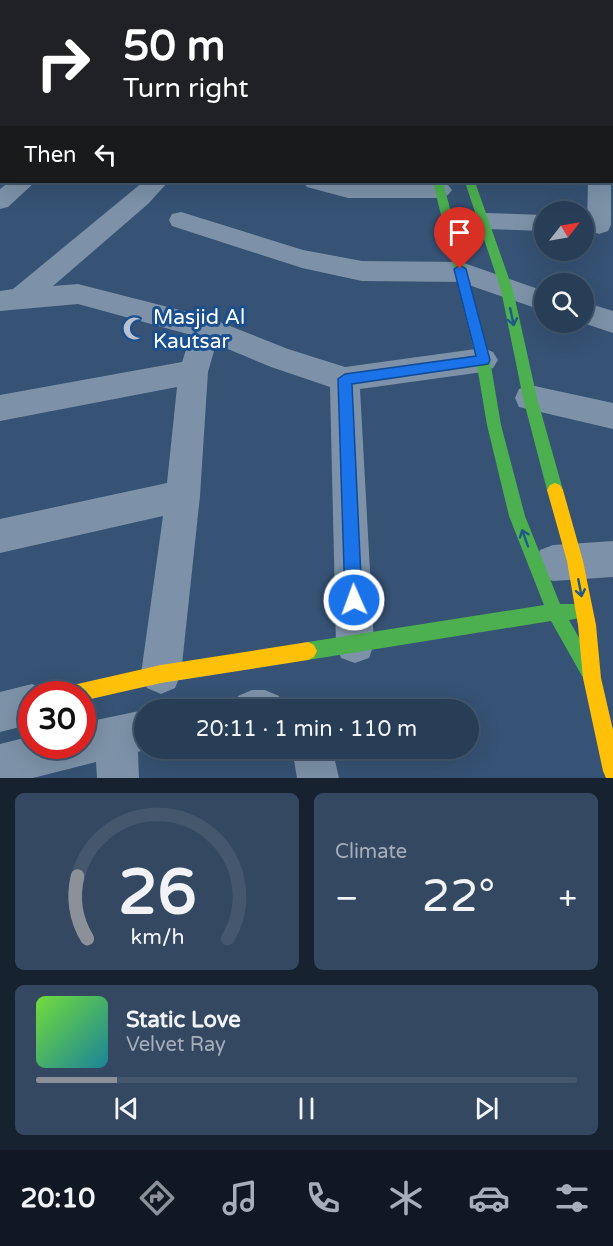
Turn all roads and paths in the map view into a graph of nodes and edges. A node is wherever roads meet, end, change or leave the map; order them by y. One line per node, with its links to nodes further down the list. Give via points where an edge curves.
1 (22, 183): 7 (street)
2 (155, 183): 15 (street)
3 (319, 183): 6 (street, via 348,190)
4 (470, 183): 9 (street)
5 (599, 183): 11 (street)
6 (439, 186): 12 (street)
7 (0, 201)
8 (181, 220): 12 (street, via 302,259 362,271)
9 (485, 221): 10 (street); 13 (street)
10 (534, 223)
11 (598, 227)
12 (461, 272): 13 (street); 19 (street)
13 (507, 290): 14 (street); 22 (street, one-way to 22)
14 (534, 298)
15 (11, 300): 18 (street, via 78,294)
16 (594, 316): 17 (street)
17 (613, 322)
18 (207, 328): 20 (street); 21 (street, via 281,359)
19 (483, 360): 21 (street); 29 (street, one-way to 19, via 517,516 494,425)
20 (193, 372): 23 (street); 25 (street)
21 (345, 379): 32 (street)
22 (530, 398): 24 (street); 28 (street)
23 (0, 408)
24 (613, 416)
25 (183, 496): 26 (street); 33 (street)
26 (0, 536)
27 (613, 559): 28 (street)
28 (575, 561): 29 (street); 30 (street, one-way to 30)
29 (535, 564): 31 (street)
30 (585, 611): 31 (street); 34 (street)
31 (555, 612): 32 (street); 34 (street)
32 (355, 645): 33 (street)
33 (161, 674): 35 (street)
34 (592, 678): 41 (street)
35 (96, 689)
36 (18, 708): 37 (street)
37 (0, 712)
38 (105, 739): 40 (street); 42 (street)
39 (315, 759): 43 (street)
40 (0, 765)
41 (613, 771)
42 (117, 778)
43 (318, 778)

